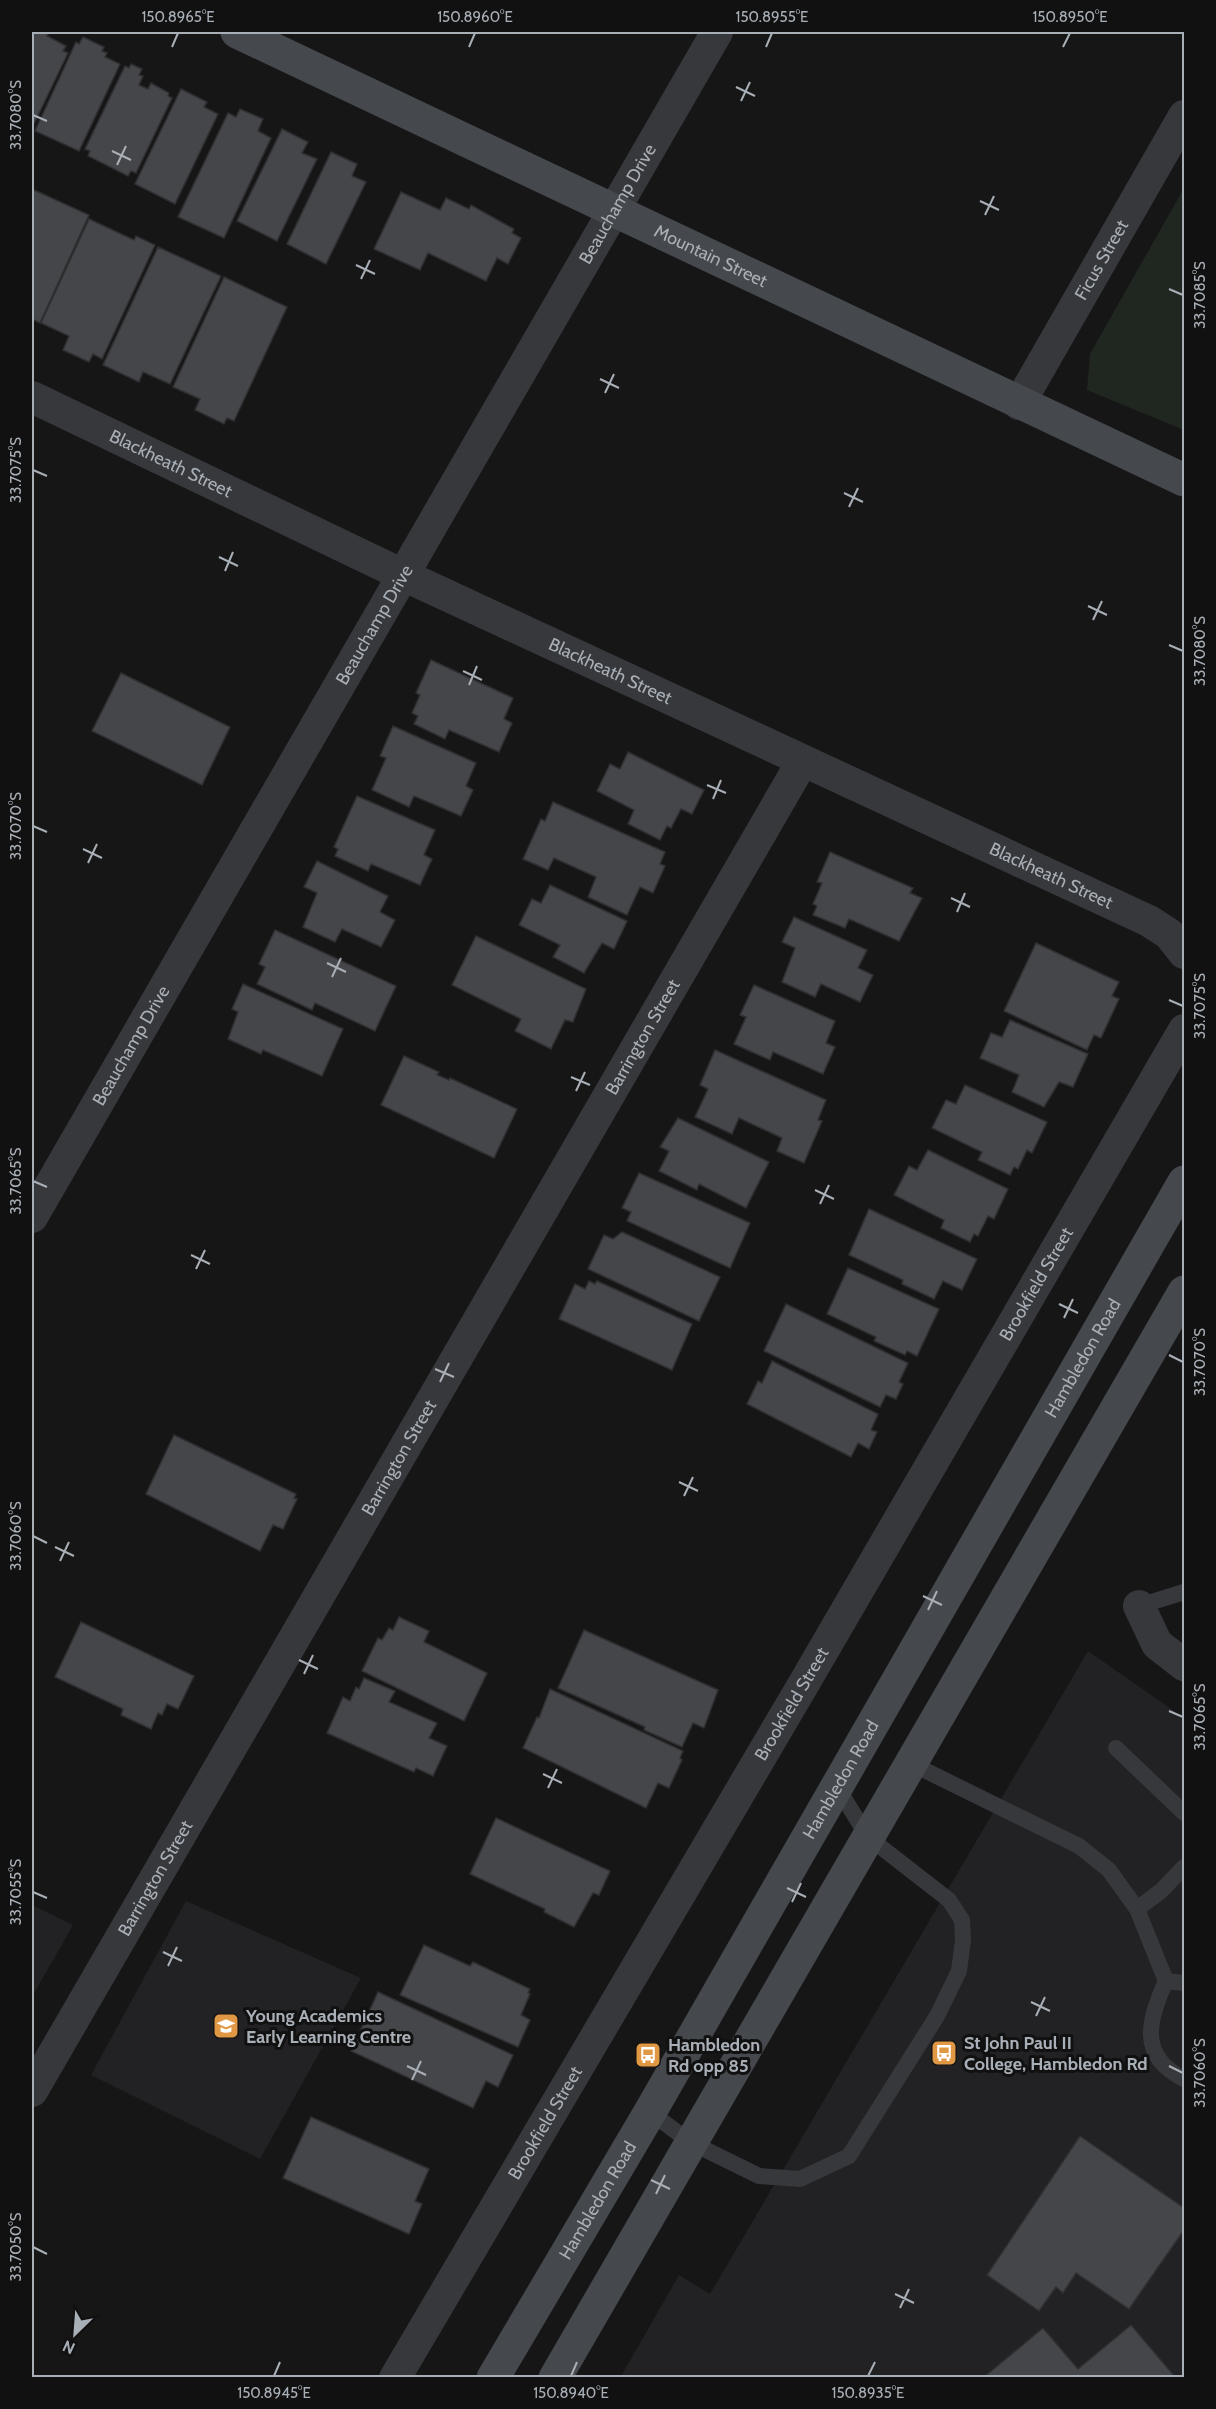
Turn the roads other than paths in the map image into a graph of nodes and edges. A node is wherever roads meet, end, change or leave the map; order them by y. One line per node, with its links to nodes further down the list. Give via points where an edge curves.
1 (237, 32): 4 (main road, Mountain Street)
2 (717, 32): 4 (street, Beauchamp Drive)
3 (1185, 116): 6 (street, Ficus Street)
4 (615, 208): 6 (main road, Mountain Street); 8 (street, Beauchamp Drive)
5 (32, 397): 8 (street, Blackheath Street)
6 (1019, 404): 7 (main road, Mountain Street)
7 (1185, 480)
8 (403, 575): 9 (street, Blackheath Street); 13 (street, Beauchamp Drive)
9 (802, 762): 10 (street, Blackheath Street, via 1149,921 1169,934); 28 (street, Barrington Street)
10 (1185, 953)
11 (1185, 1030): 31 (street, Brookfield Street)
12 (1185, 1182): 20 (main road, Hambledon Road)
13 (32, 1217)
14 (1185, 1292): 19 (main road)
15 (1185, 1592): 16 (lane)
16 (1139, 1606): 17 (street, via 1157,1644)
17 (1185, 1665)
18 (1116, 1748): 21 (lane)
19 (910, 1764): 22 (main road); 24 (lane, via 1079,1846 1109,1870)
20 (837, 1787): 22 (lane); 29 (main road, Hambledon Road)
21 (1185, 1813)
22 (868, 1837): 30 (main road); 30 (lane, via 949,1900 962,1920 959,1971 937,2016 849,2156 800,2179 759,2176)
23 (1185, 1867): 24 (lane)
24 (1137, 1909): 25 (lane)
25 (1166, 1982): 26 (lane); 27 (lane, via 1153,2010 1152,2047 1163,2063)
26 (1185, 1983)
27 (1185, 2079)
28 (32, 2091)
29 (650, 2112): 30 (lane); 32 (main road, Hambledon Road)
30 (690, 2142): 33 (main road)
31 (395, 2378)
32 (493, 2378)
33 (555, 2378)

